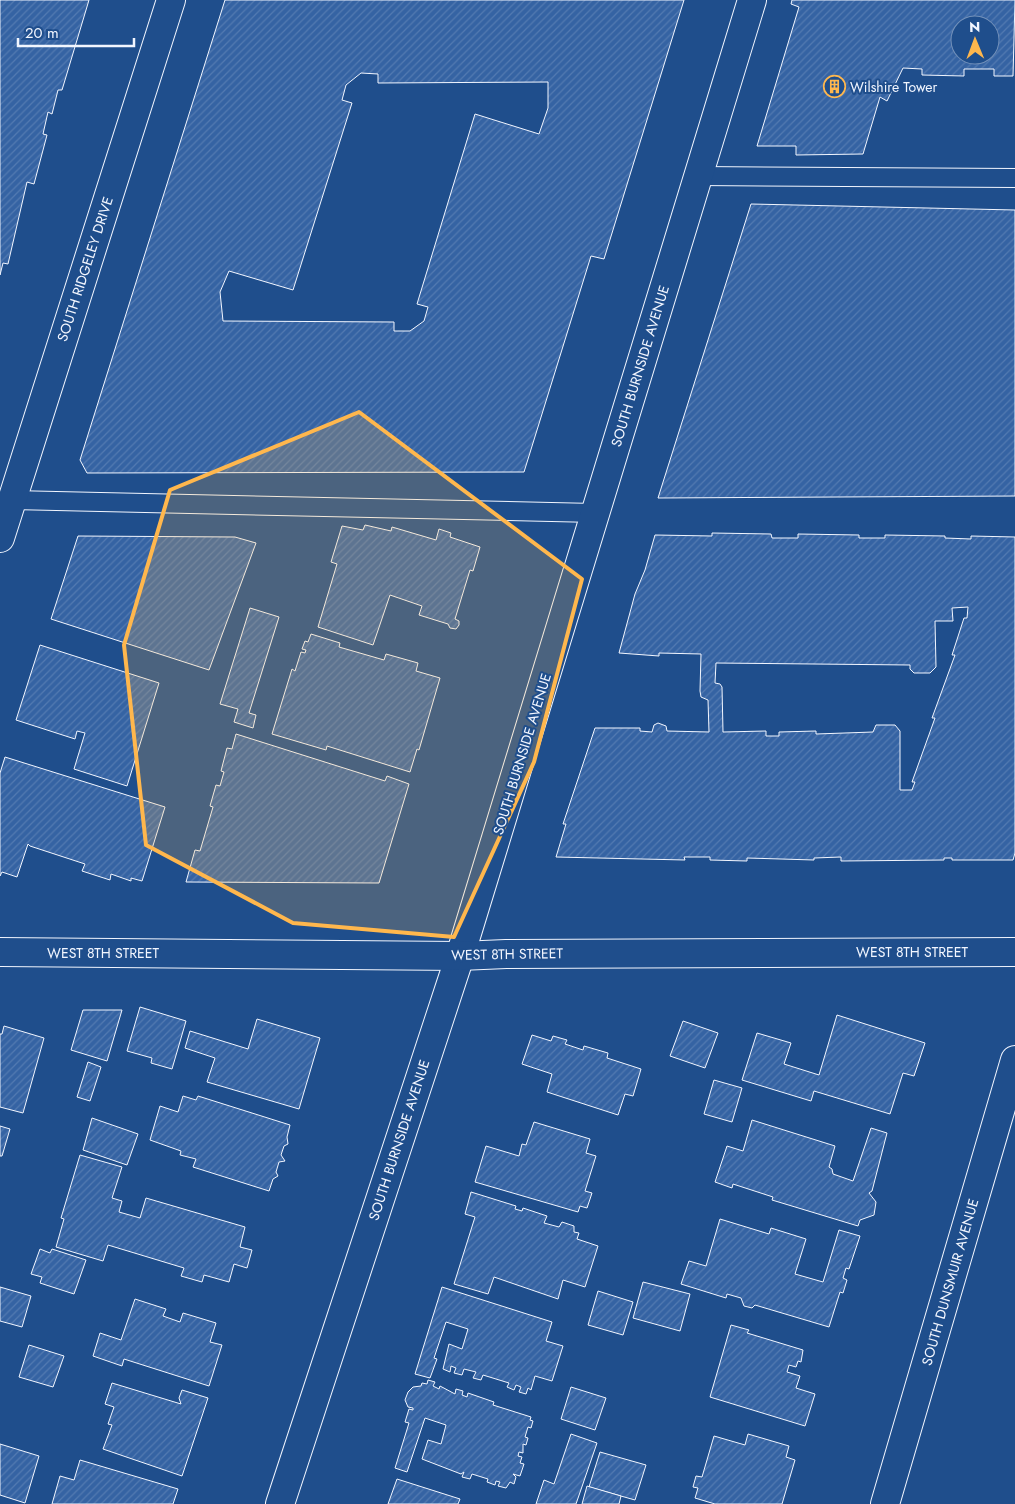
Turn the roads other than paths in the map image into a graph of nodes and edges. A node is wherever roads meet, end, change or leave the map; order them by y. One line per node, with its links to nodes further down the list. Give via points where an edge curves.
1 (170, 0): 5 (street, SOUTH RIDGELEY DRIVE)
2 (752, 0): 3 (street, SOUTH BURNSIDE AVENUE)
3 (698, 176): 4 (lane); 6 (street, SOUTH BURNSIDE AVENUE)
4 (1015, 178)
5 (12, 500): 6 (lane); 7 (street, SOUTH RIDGELEY DRIVE)
6 (595, 513): 10 (street, SOUTH BURNSIDE AVENUE)
7 (0, 538)
8 (0, 952): 10 (street, WEST 8TH STREET)
9 (1015, 952): 10 (street, WEST 8TH STREET)
10 (460, 956): 12 (street, SOUTH BURNSIDE AVENUE)
11 (1015, 1060): 13 (street, SOUTH DUNSMUIR AVENUE)
12 (280, 1504)
13 (885, 1504)

